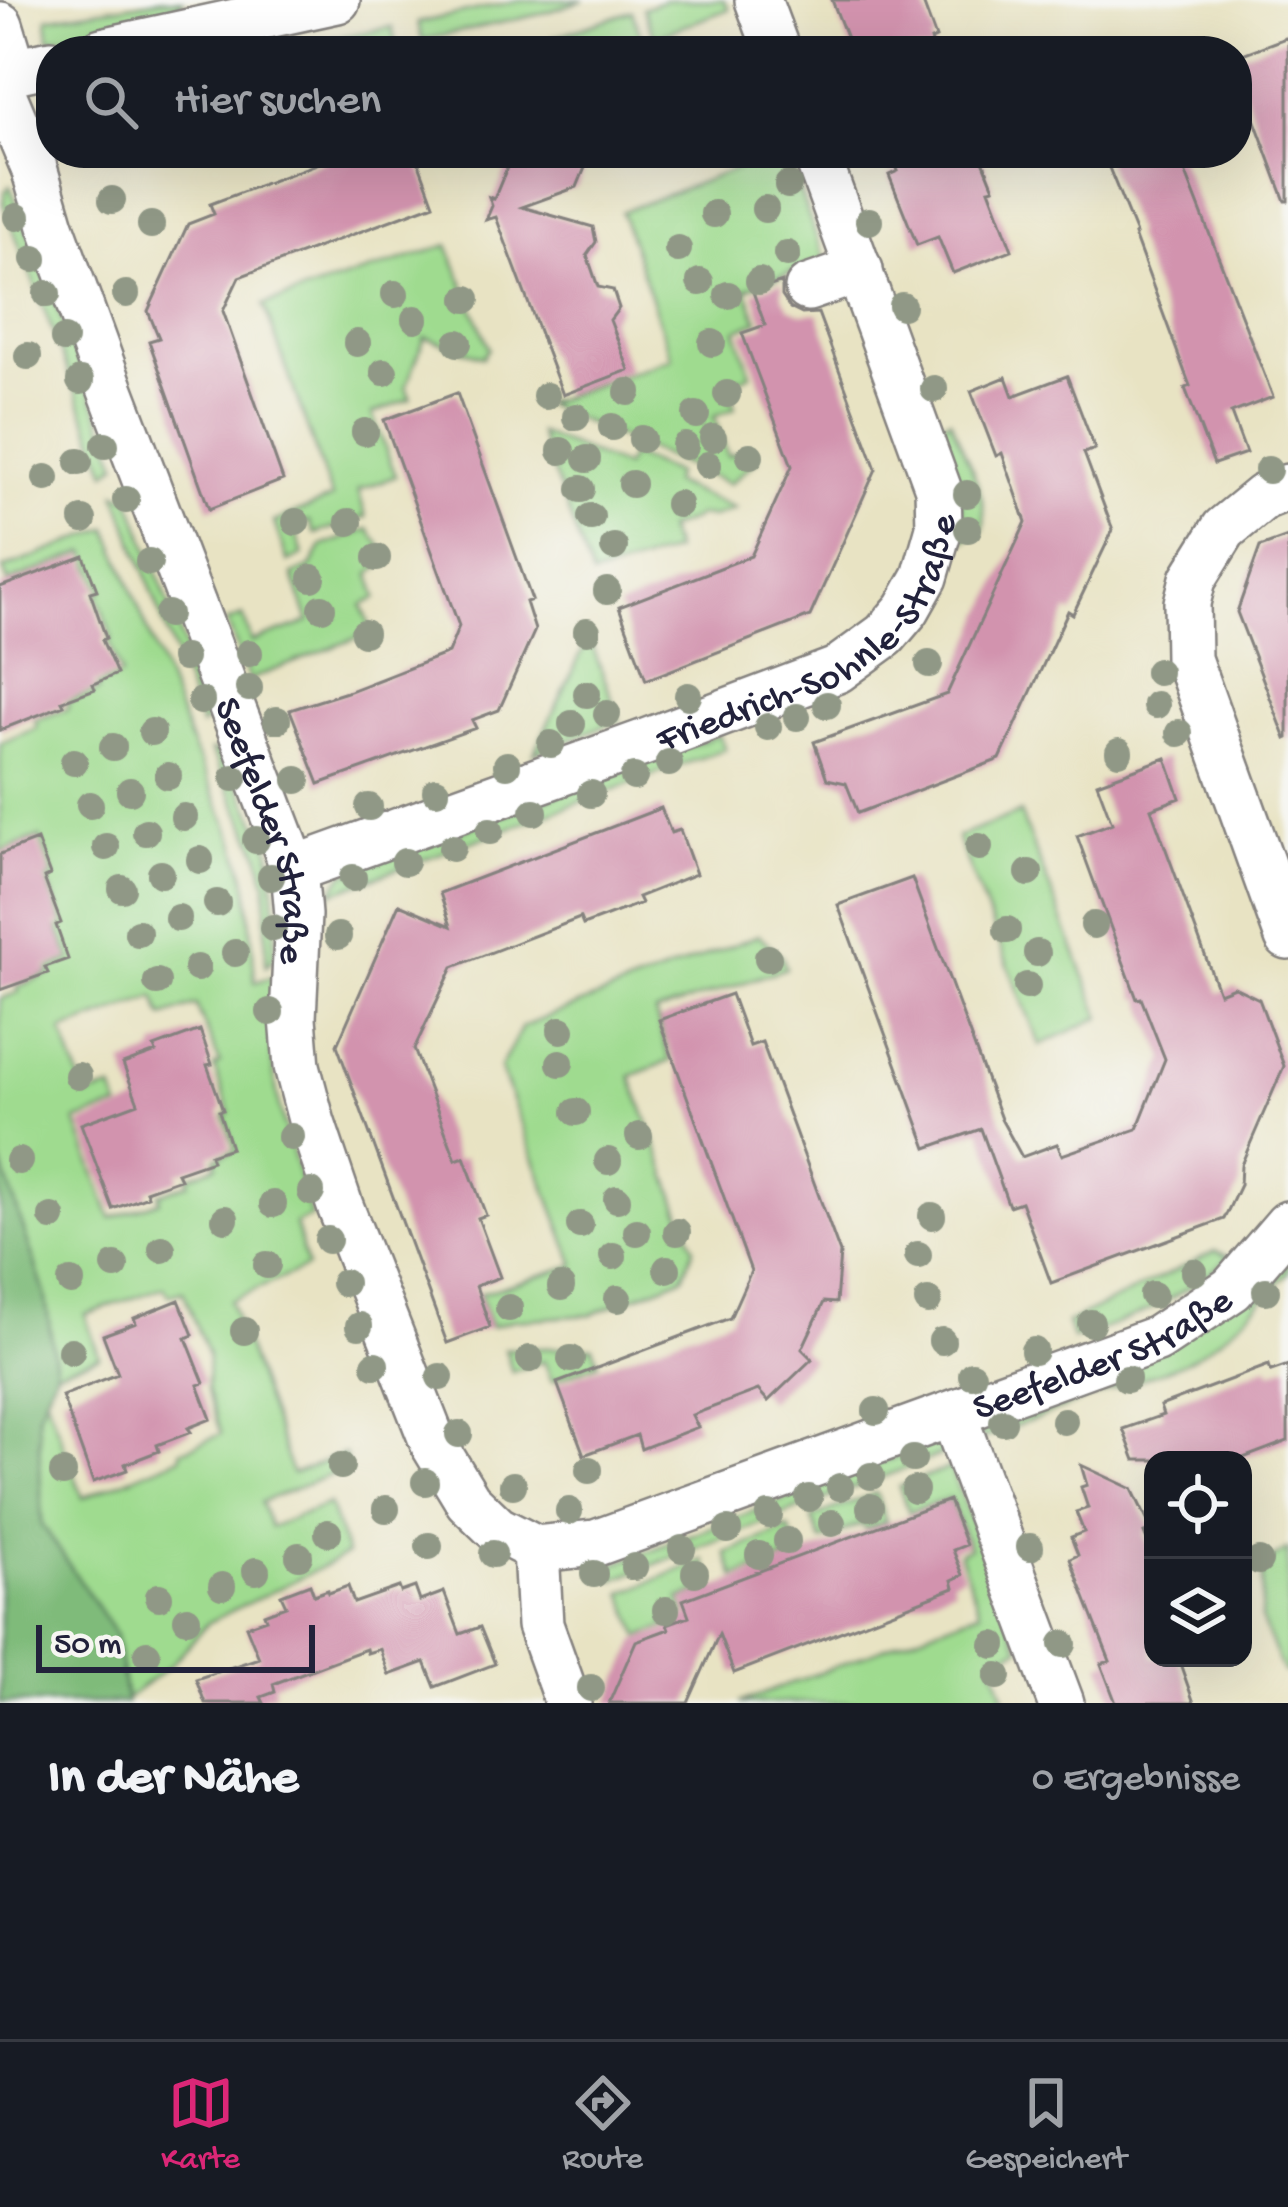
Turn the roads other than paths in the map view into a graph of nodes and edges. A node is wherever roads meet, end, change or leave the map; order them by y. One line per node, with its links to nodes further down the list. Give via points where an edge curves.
1 (337, 0): 4 (street)
2 (758, 0): 5 (street)
3 (0, 25): 6 (street, Seefelder Straße)
4 (171, 36)
5 (771, 36)
6 (16, 74): 11 (street, Seefelder Straße, via 51,226)
7 (822, 168): 8 (street, Friedrich-Sohnle-Straße)
8 (860, 270): 9 (street); 11 (street, Friedrich-Sohnle-Straße, via 938,488 939,528 925,577 884,635 837,670)
9 (808, 288)
10 (1288, 487): 12 (street, via 1263,496 1224,529 1187,603 1188,659)
11 (294, 869): 15 (street, Seefelder Straße, via 297,1066 340,1206 434,1445 482,1515)
12 (1288, 937)
13 (1288, 1224): 14 (street, Seefelder Straße, via 1232,1289 1157,1339)
14 (953, 1414): 15 (street, Seefelder Straße, via 596,1543); 17 (street, Seefelder Straße)
15 (536, 1549): 16 (street, via 540,1625)
16 (568, 1703)
17 (1061, 1703)

